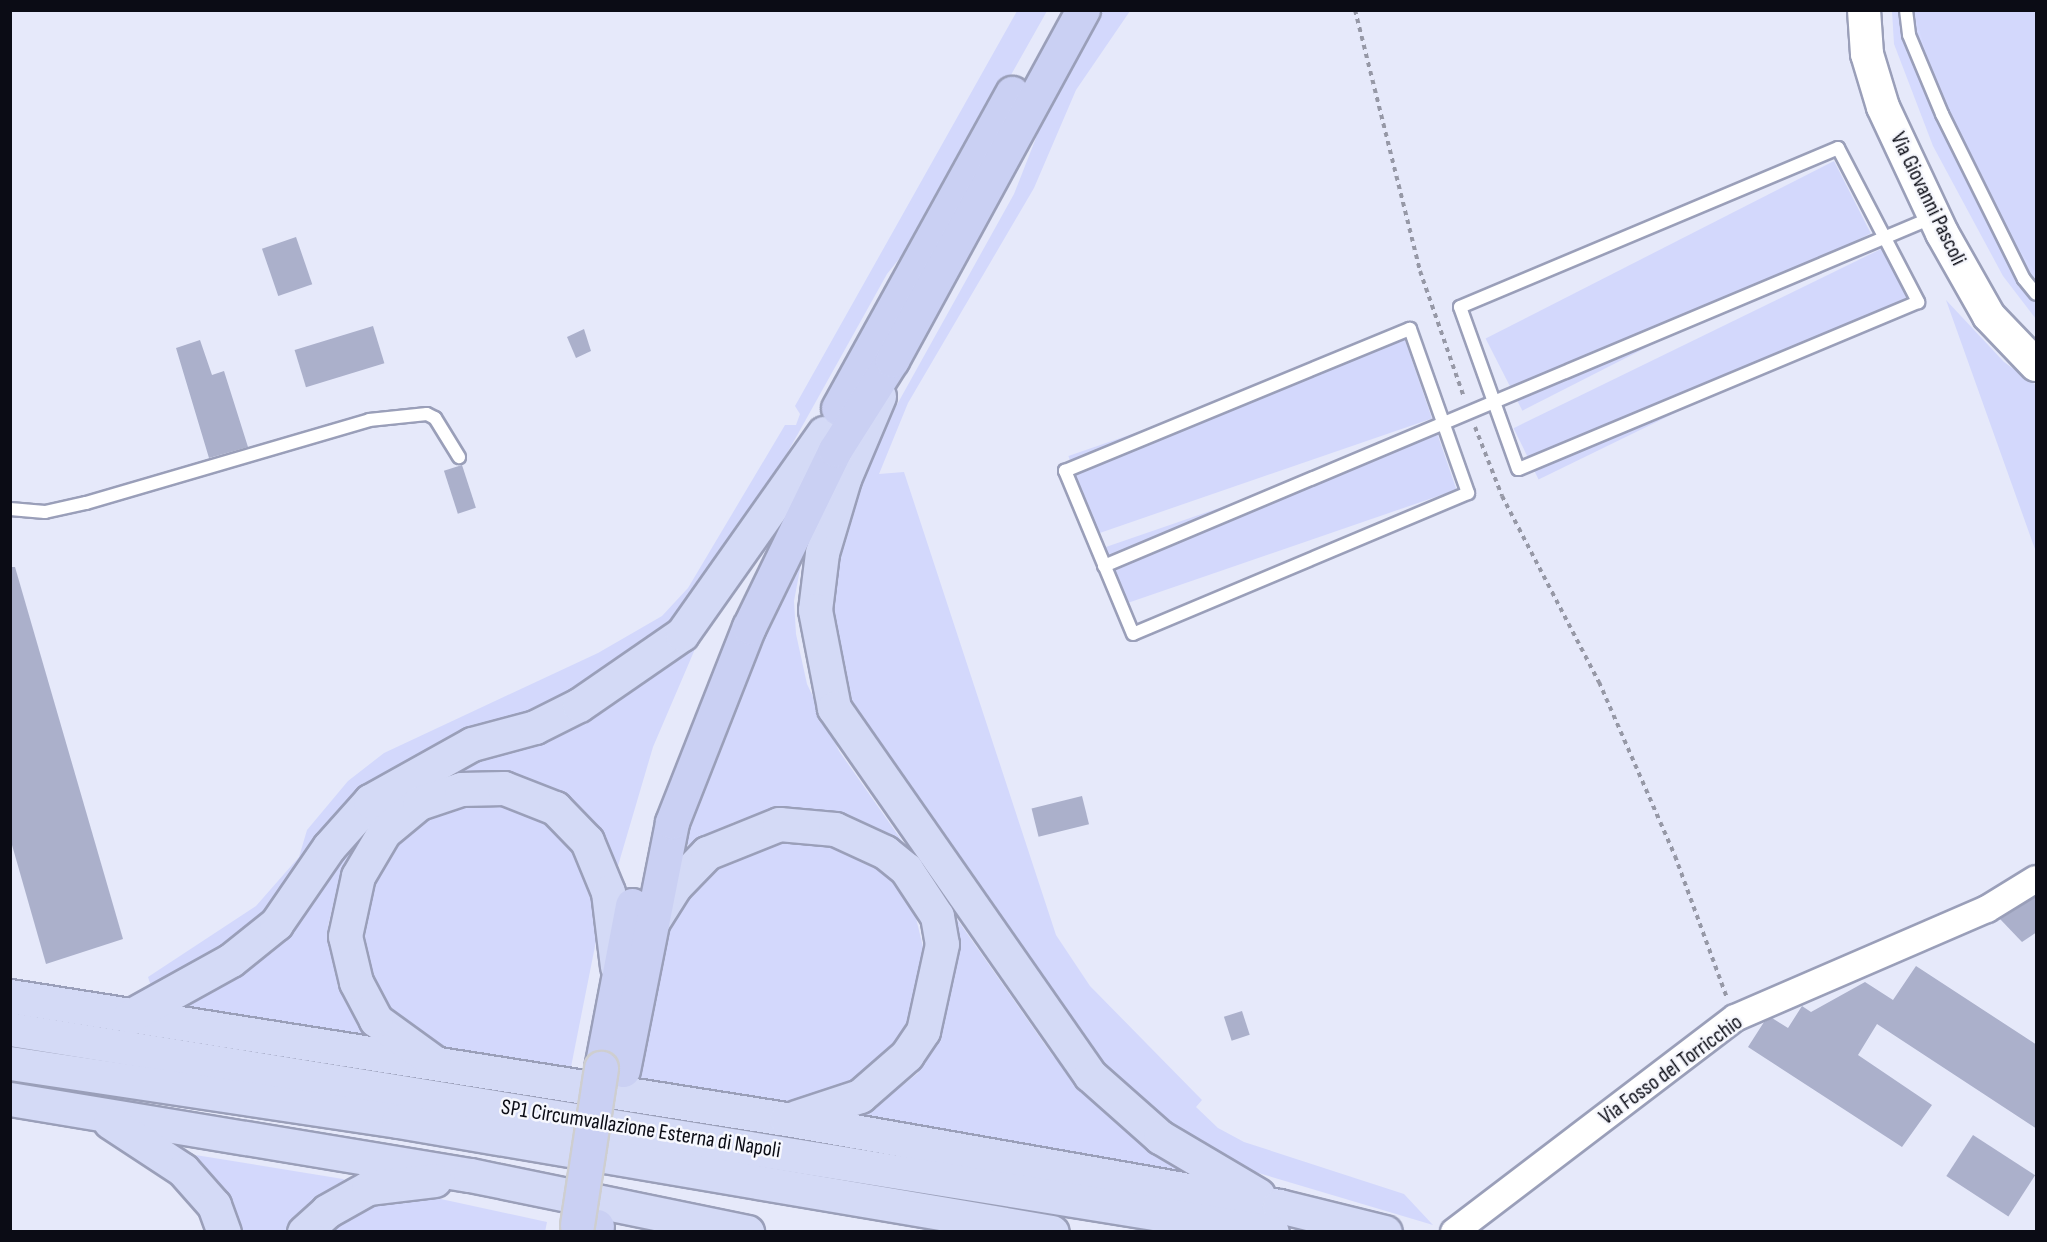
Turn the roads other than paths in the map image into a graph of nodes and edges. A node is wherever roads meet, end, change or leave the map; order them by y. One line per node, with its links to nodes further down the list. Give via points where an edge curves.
1 (1064, 10): 12 (highway, via 1026,68)
2 (1083, 10): 8 (highway)
3 (1864, 10): 5 (street, Via Giovanni Pascoli, via 1867,54 1883,107)
4 (1906, 10): 7 (lane, via 1909,35 1942,114 2019,270)
5 (1935, 216): 6 (lane); 9 (street, Via Giovanni Pascoli, via 1989,316)
6 (1885, 239): 10 (lane); 10 (lane, via 1918,302 1518,469); 10 (lane, via 1838,148 1460,307)
7 (2037, 294)
8 (892, 360): 17 (highway, via 836,450 749,627 672,822); 29 (highway, via 844,479 822,553 814,610 834,708 1090,1075 1160,1137)
9 (2037, 365)
10 (1494, 399): 11 (lane)
11 (1442, 420): 15 (lane); 15 (lane, via 1468,493 1133,634); 15 (lane, via 1410,329 1065,471)
12 (824, 433): 18 (highway, via 699,693 655,817); 20 (highway, via 682,634 579,705 535,727 472,744 370,801 329,847 276,924 231,960)
13 (459, 457): 14 (lane, via 435,418 369,420 86,503 45,512)
14 (10, 509)
15 (1104, 566)
16 (2037, 879): 37 (street, Via Fosso del Torricchio, via 1987,909 1735,1018)
17 (648, 928): 24 (highway); 27 (highway, via 675,886 708,853 779,824 835,829 885,852 906,869 937,916 942,944 923,1031 900,1063 860,1096 833,1109)
18 (617, 966): 23 (highway, via 608,892 587,841 555,808 504,788 461,789 419,803 384,832 358,876 345,936 356,982 376,1020); 24 (highway)
19 (10, 996): 20 (highway)
20 (130, 1016): 23 (highway)
21 (10, 1029): 29 (highway, SP1 Circumvallazione Esterna di Napoli)
22 (10, 1063): 34 (highway, SP1 Circumvallazione Esterna di Napoli, via 398,1121)
23 (437, 1065): 27 (highway)
24 (612, 1069): 30 (highway)
25 (10, 1099): 26 (highway)
26 (95, 1114): 28 (highway); 31 (highway, via 183,1170 214,1205)
27 (786, 1119): 29 (highway)
28 (470, 1175): 32 (highway, via 368,1188 327,1211); 33 (highway)
29 (1275, 1219): 35 (highway); 36 (highway)
30 (586, 1229)
31 (224, 1232)
32 (304, 1232)
33 (747, 1232)
34 (1052, 1232)
35 (1324, 1232)
36 (1385, 1232)
37 (1455, 1232)

